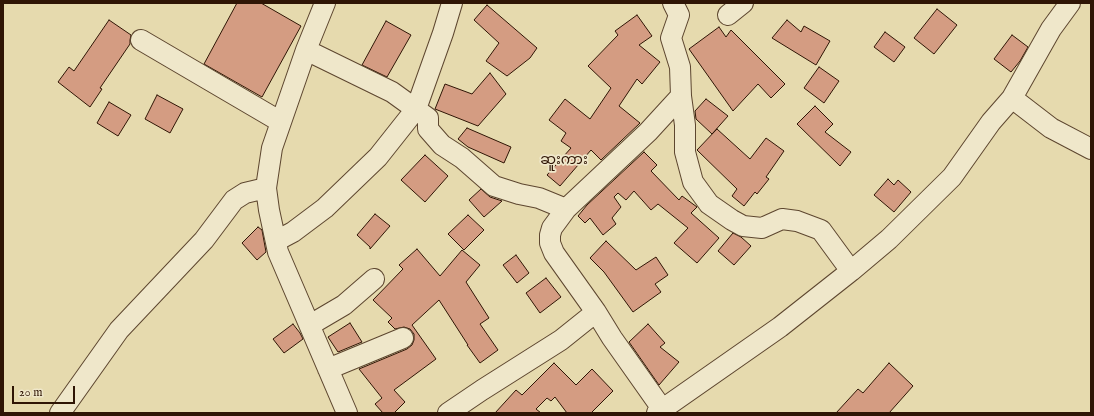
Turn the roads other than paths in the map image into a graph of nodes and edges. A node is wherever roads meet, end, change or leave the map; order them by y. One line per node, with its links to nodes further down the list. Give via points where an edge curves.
1 (325, 3): 8 (street)
2 (452, 3): 11 (street)
3 (673, 3): 9 (street, via 679,15 671,38 680,67)
4 (743, 3): 6 (street)
5 (1070, 3): 10 (street, via 1050,29)
6 (728, 15)
7 (141, 40): 12 (street)
8 (306, 50): 11 (street, via 392,92); 12 (street)
9 (681, 96): 15 (street, via 648,132); 17 (street, via 686,125 685,152 693,182 709,204 743,226 762,228 782,219 797,221 821,230)
10 (1012, 98): 13 (street, via 1051,128); 17 (street, via 990,122 952,177 889,239)
11 (416, 110): 15 (street, via 428,118 428,129 442,145 462,158 494,186 539,198); 16 (street, via 378,157 325,208 293,232)
12 (281, 122): 14 (street, via 272,148)
13 (1091, 149)
14 (266, 188): 16 (street); 24 (street, via 245,193 234,200 204,240 119,330)
15 (566, 209): 19 (street, via 552,228 550,243 554,253)
16 (276, 241): 20 (street, via 278,252)
17 (851, 271): 23 (street, via 780,327)
18 (374, 279): 20 (street, via 344,305)
19 (596, 312): 23 (street); 26 (street, via 561,340)
20 (310, 325): 22 (street)
21 (403, 338): 22 (street)
22 (328, 369): 25 (street)
23 (661, 412)
24 (60, 413)
25 (347, 413)
26 (448, 413)

